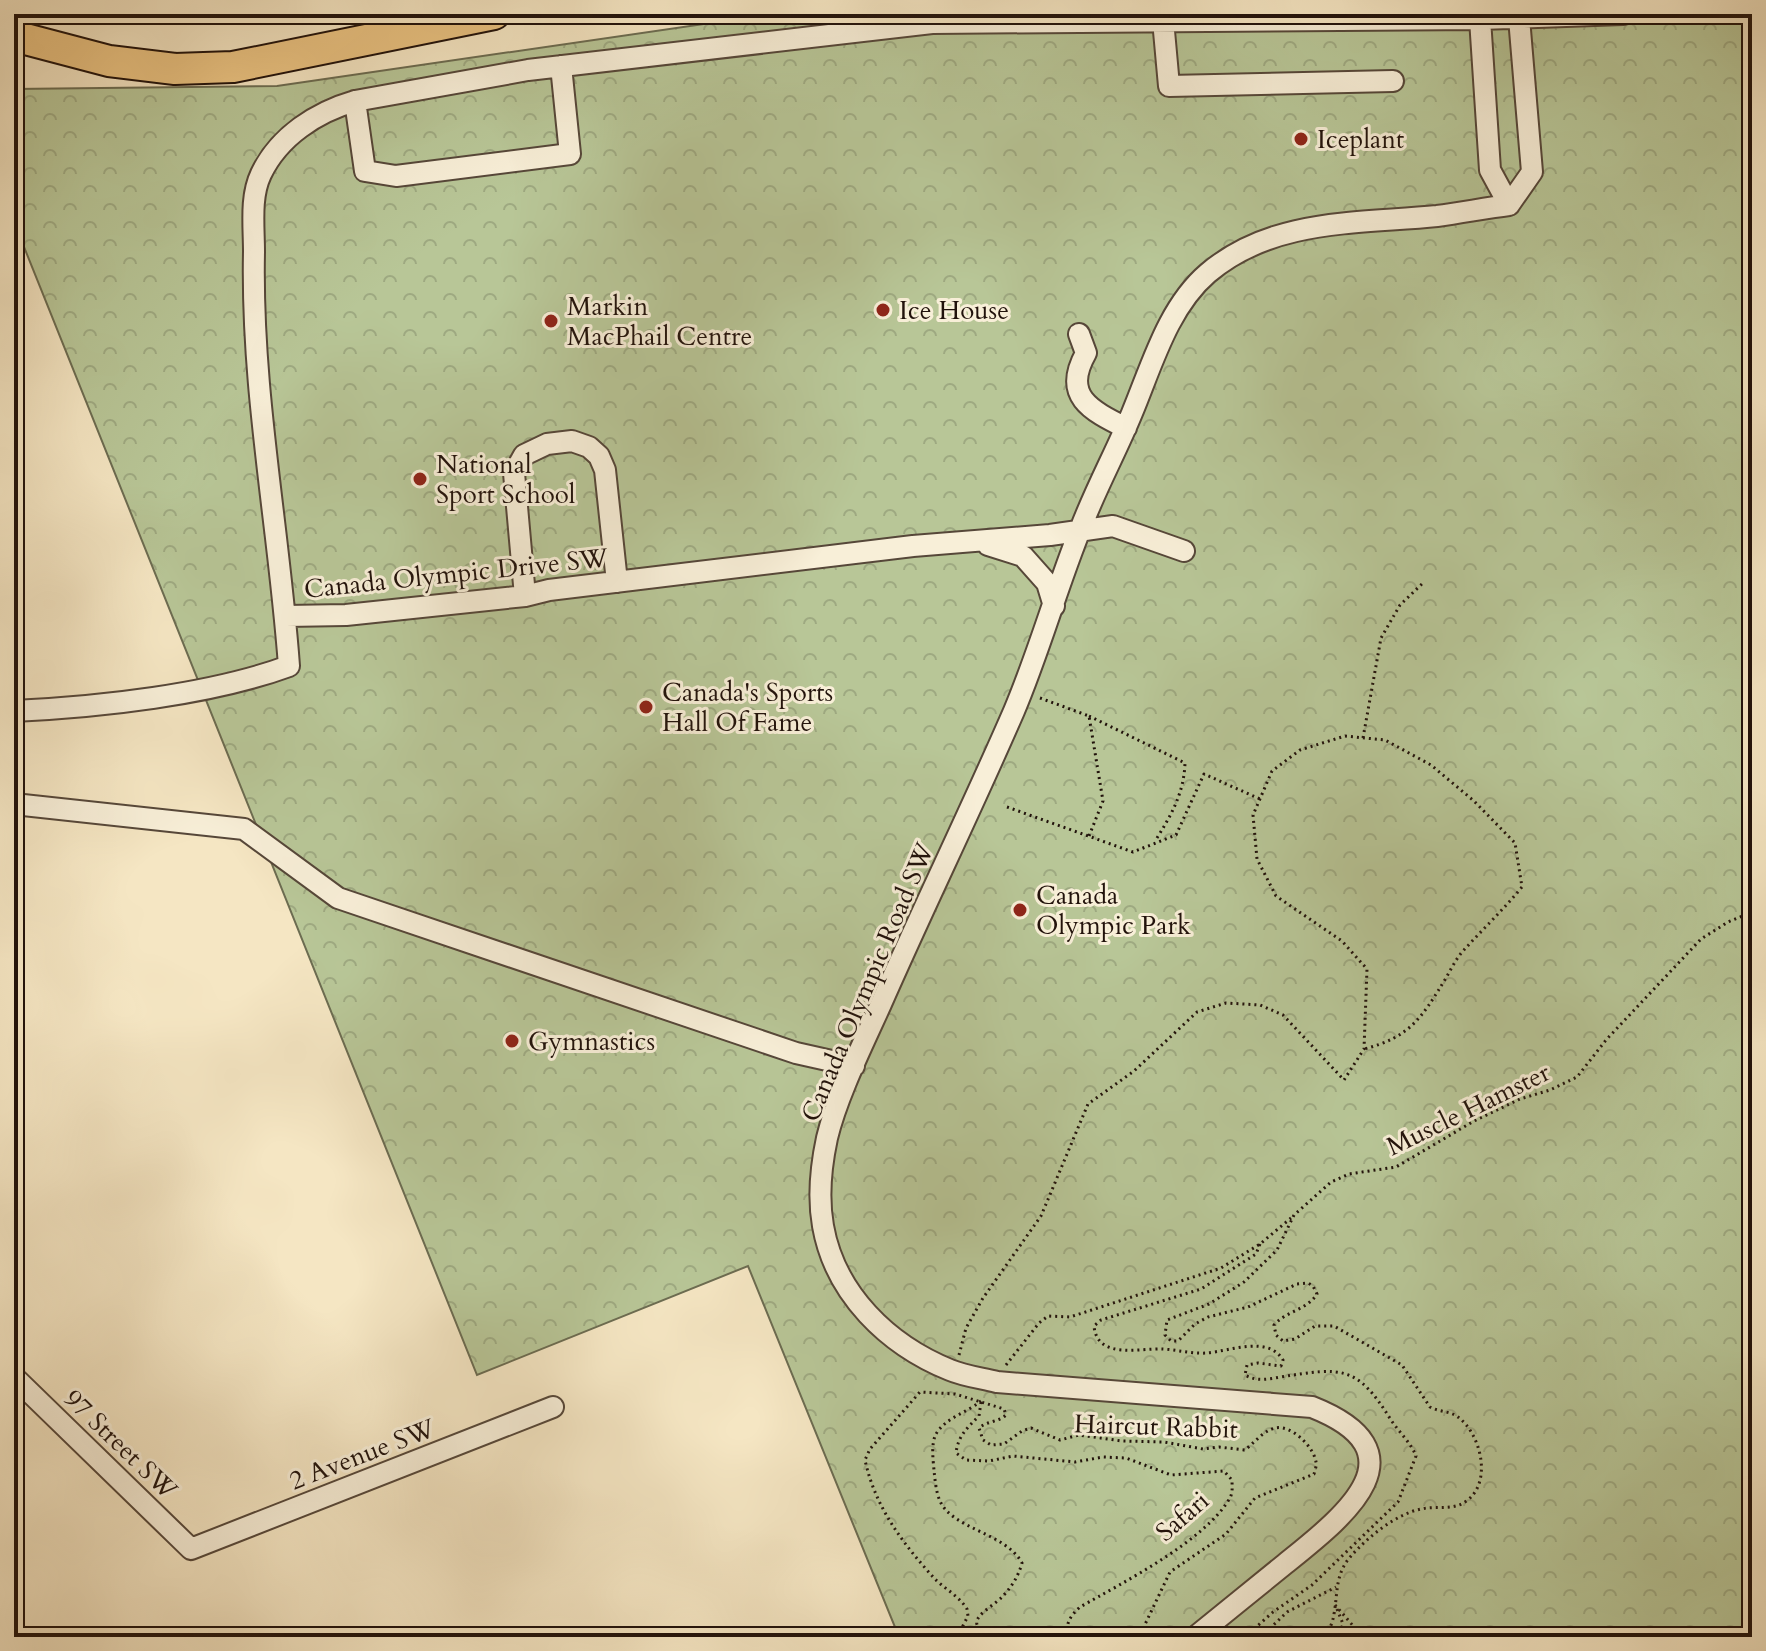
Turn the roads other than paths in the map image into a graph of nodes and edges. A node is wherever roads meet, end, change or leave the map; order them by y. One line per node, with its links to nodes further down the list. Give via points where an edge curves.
1 (494, 14): 6 (highway, via 233,67 175,69 109,61)
2 (1623, 14): 3 (street, Canada Olympic Drive SW)
3 (1519, 18): 4 (street, Canada Olympic Drive SW); 10 (street, via 1532,172)
4 (1480, 19): 5 (street, Canada Olympic Drive SW); 10 (street, via 1490,170)
5 (1163, 20): 7 (street, Canada Olympic Drive SW, via 932,23); 8 (street, via 1169,86)
6 (14, 36)
7 (561, 66): 9 (street, Canada Olympic Drive SW); 9 (street, via 570,154 396,176 365,171)
8 (1393, 81)
9 (355, 101): 19 (street, Canada Olympic Drive SW, via 307,120 269,162 255,190 258,396)
10 (1509, 205): 12 (street, Canada Olympic Road SW, via 1285,231 1238,251 1186,294)
11 (1079, 334): 12 (street, via 1086,353 1075,387 1088,408)
12 (1126, 428): 13 (street, Canada Olympic Road SW)
13 (1080, 530): 14 (street, Canada Olympic Drive SW); 15 (street, Canada Olympic Drive SW, via 1113,526); 18 (street, Canada Olympic Road SW)
14 (978, 542): 16 (street, Canada Olympic Drive SW); 18 (street, via 1023,556 1047,583)
15 (1184, 551)
16 (617, 582): 17 (street, Canada Olympic Drive SW); 17 (street, via 599,456 572,441 547,444 524,455 514,473)
17 (525, 596): 19 (street, Canada Olympic Drive SW, via 346,615)
18 (1054, 606): 22 (street, Canada Olympic Road SW, via 1022,691)
19 (286, 616): 20 (street, via 289,666 252,679 128,700)
20 (14, 711)
21 (14, 804): 22 (street, via 244,829 338,898 796,1053)
22 (854, 1066): 26 (street, Canada Olympic Road SW, via 827,1136 823,1228 834,1264 864,1312 885,1332 954,1372 997,1382 1312,1407 1344,1421 1363,1443 1369,1468 1363,1487 1340,1520)
23 (14, 1377): 25 (street, 97 Street SW)
24 (553, 1407): 25 (street, 2 Avenue SW)
25 (191, 1549)
26 (1195, 1637)

